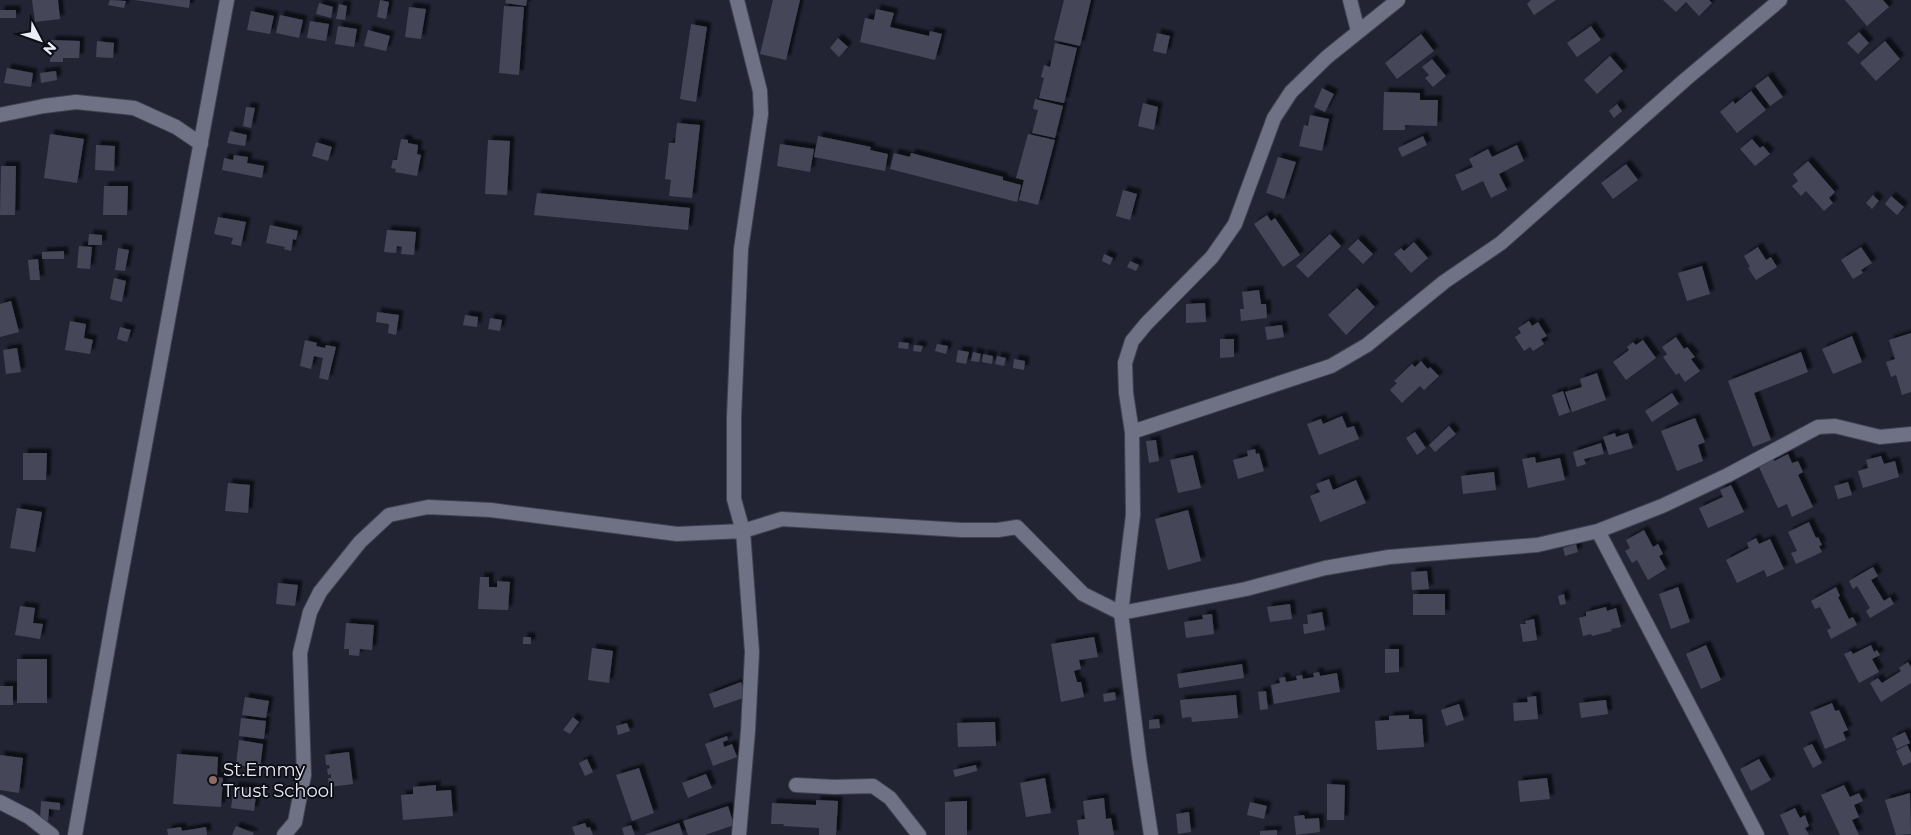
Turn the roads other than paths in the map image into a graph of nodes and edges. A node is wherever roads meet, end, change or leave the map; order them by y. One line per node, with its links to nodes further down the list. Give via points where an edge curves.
1 (227, 0): 8 (street)
2 (737, 0): 11 (street, via 760,91 761,114 741,249 734,499)
3 (1350, 0): 6 (street)
4 (1398, 0): 6 (street)
5 (1780, 0): 9 (street, via 1686,78 1501,244 1444,282 1367,345 1331,366)
6 (1358, 31): 9 (street, via 1291,92 1274,118 1235,224 1212,257 1132,341 1125,363)
7 (0, 115): 8 (street, via 76,102 134,108 176,127)
8 (201, 144): 17 (street)
9 (1132, 432): 13 (street, via 1132,515)
10 (1911, 434): 12 (street, via 1880,437 1835,426 1818,428 1662,506)
11 (743, 531): 13 (street, via 782,519 961,530 1017,527 1083,594); 18 (street, via 677,534 521,513 428,507 389,515 360,542 320,592 310,612 300,653 304,775 295,822); 19 (street, via 752,652)
12 (1598, 531): 13 (street, via 1536,545 1389,557 1325,568 1246,589); 22 (street)
13 (1121, 613): 21 (street)
14 (796, 785): 20 (street, via 873,786 890,798)
15 (0, 802): 16 (street, via 29,817)
16 (52, 835)
17 (75, 835)
18 (284, 835)
19 (739, 835)
20 (919, 835)
21 (1151, 835)
22 (1757, 835)

